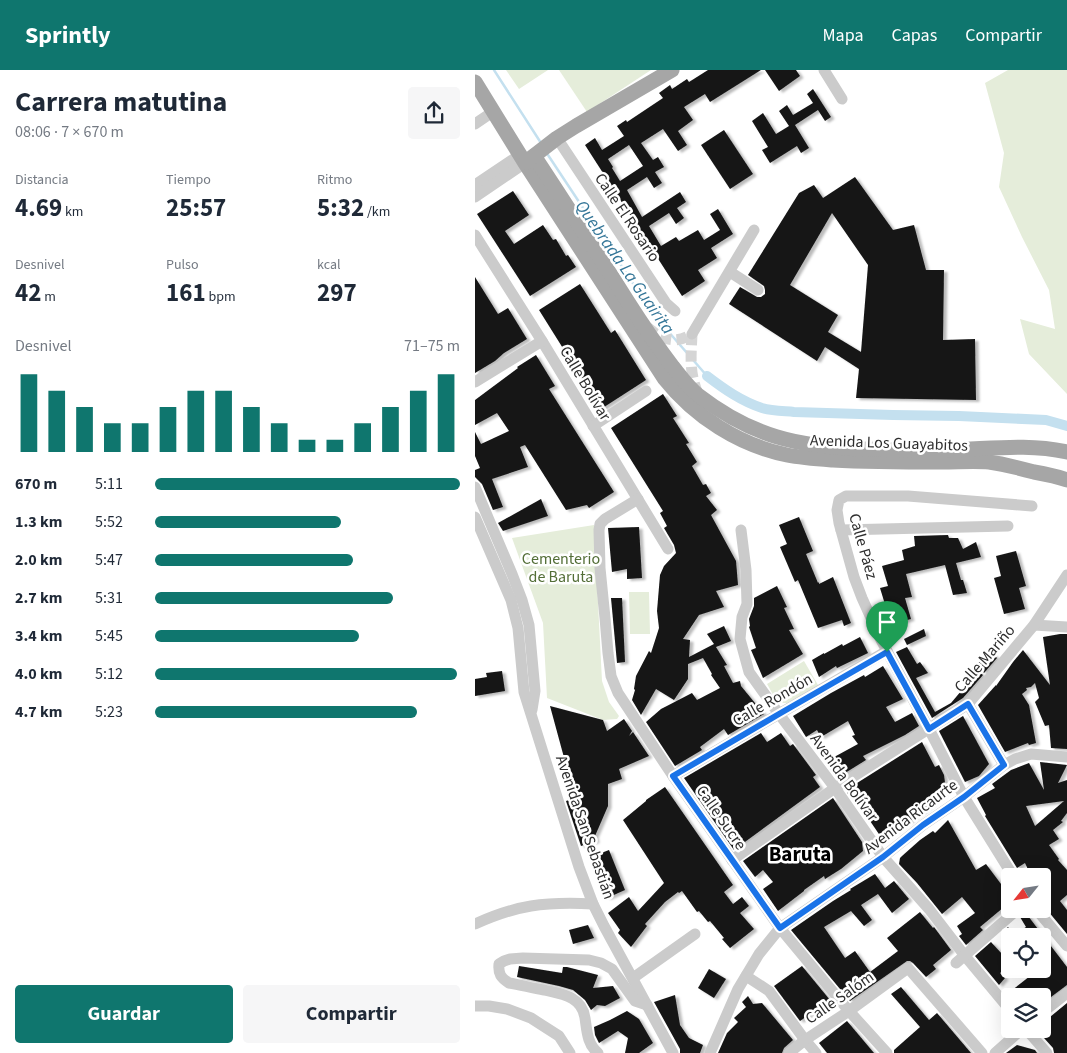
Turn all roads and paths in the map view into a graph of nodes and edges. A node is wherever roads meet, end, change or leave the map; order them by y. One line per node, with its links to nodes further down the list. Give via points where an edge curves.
1 (672, 70): 7 (main road)
2 (825, 70): 4 (street)
3 (475, 82): 5 (main road, Avenida Los Guayabitos)
4 (843, 99)
5 (493, 111): 6 (street); 7 (main road, Avenida Los Guayabitos)
6 (475, 122)
7 (537, 151): 8 (street); 9 (street); 14 (street, Calle El Rosario); 20 (main road, Avenida Los Guayabitos, via 666,359 692,390 724,412 755,430 816,446 896,450); 23 (main road, Avenida Los Guayabitos, via 664,378 691,408 725,431 767,450 807,458 864,462 989,462)
8 (475, 185)
9 (475, 197)
10 (754, 230): 12 (street)
11 (475, 235): 16 (street, Calle Bolívar)
12 (730, 272): 13 (street); 15 (street)
13 (758, 290)
14 (675, 311)
15 (692, 334)
16 (542, 342): 17 (street); 19 (street, Calle Bolívar)
17 (475, 382)
18 (646, 391): 19 (street)
19 (593, 426): 25 (street, Calle Bolívar)
20 (1014, 447): 21 (main road, Avenida Los Guayabitos); 22 (main road)
21 (1067, 452)
22 (1067, 456)
23 (1065, 478)
24 (475, 487): 37 (street, Avenida San Sebastián, via 522,600 529,625 535,691)
25 (638, 499): 31 (street, Calle Bolívar); 42 (street, Calle Sucre, via 605,519 599,530 607,653 617,693)
26 (1032, 506): 30 (street, Calle Páez, via 908,496 846,496 839,500 837,510)
27 (475, 517): 37 (street, Avenida San Sebastián, via 515,612 524,692)
28 (1008, 526): 30 (street)
29 (741, 530): 38 (street, Avenida Bolívar, via 747,604 741,616 740,639 749,672)
30 (841, 530): 35 (street, Calle Páez, via 862,598)
31 (668, 548)
32 (1067, 575): 33 (street, Calle Mariño)
33 (1034, 625): 34 (street); 36 (street, Calle Mariño)
34 (1067, 626)
35 (887, 652): 38 (street, Calle Rondón); 39 (street, Calle Páez)
36 (968, 704): 39 (street, Calle Mariño); 41 (street)
37 (531, 714): 48 (street, Avenida San Sebastián)
38 (779, 714): 42 (street, Calle Rondón); 43 (street, Avenida Bolívar)
39 (929, 729): 43 (street, Calle Mariño); 44 (street, Calle Páez)
40 (1067, 757): 41 (street, Avenida Ricaurte, via 1031,754)
41 (1004, 765): 44 (street, Avenida Ricaurte)
42 (673, 776): 46 (street, Calle Sucre)
43 (835, 788): 45 (street, Avenida Bolívar); 46 (street, Calle Mariño)
44 (964, 797): 45 (street, Avenida Ricaurte); 47 (street, Calle Páez)
45 (883, 857): 52 (street, Avenida Ricaurte); 55 (street, Avenida Bolívar, via 929,909)
46 (732, 860): 52 (street, Calle Sucre)
47 (1008, 868)
48 (593, 904): 51 (street, via 531,906); 57 (street, Avenida San Sebastián)
49 (1008, 918): 55 (street)
50 (1044, 918): 54 (street)
51 (475, 924)
52 (780, 928): 56 (street, Avenida Ricaurte); 63 (street, Calle Sucre)
53 (695, 934): 57 (street)
54 (1067, 946)
55 (960, 959): 59 (street, Avenida Bolívar)
56 (746, 976): 66 (street, via 769,991); 70 (street, Avenida Ricaurte)
57 (633, 978): 60 (street, Avenida San Sebastián)
58 (1067, 993): 62 (street)
59 (1001, 1001)
60 (647, 1005): 68 (street, via 635,1001 612,968 601,963 523,958 499,964 499,972 509,983 564,994 575,1000 583,1010 590,1044); 69 (street, Avenida San Sebastián)
61 (475, 1006): 67 (street, via 507,1009 531,1018 559,1036)
62 (1051, 1006)
63 (849, 1011): 66 (street, Calle Salóm); 73 (street, Calle Sucre); 74 (street, Calle Salóm, via 909,968)
64 (1013, 1038): 75 (street)
65 (1033, 1038): 76 (street)
66 (805, 1040): 71 (street, Calle Salóm); 72 (street)
67 (570, 1053)
68 (598, 1053)
69 (673, 1053)
70 (710, 1053)
71 (789, 1053)
72 (816, 1053)
73 (887, 1053)
74 (982, 1053)
75 (995, 1053)
76 (1047, 1053)

